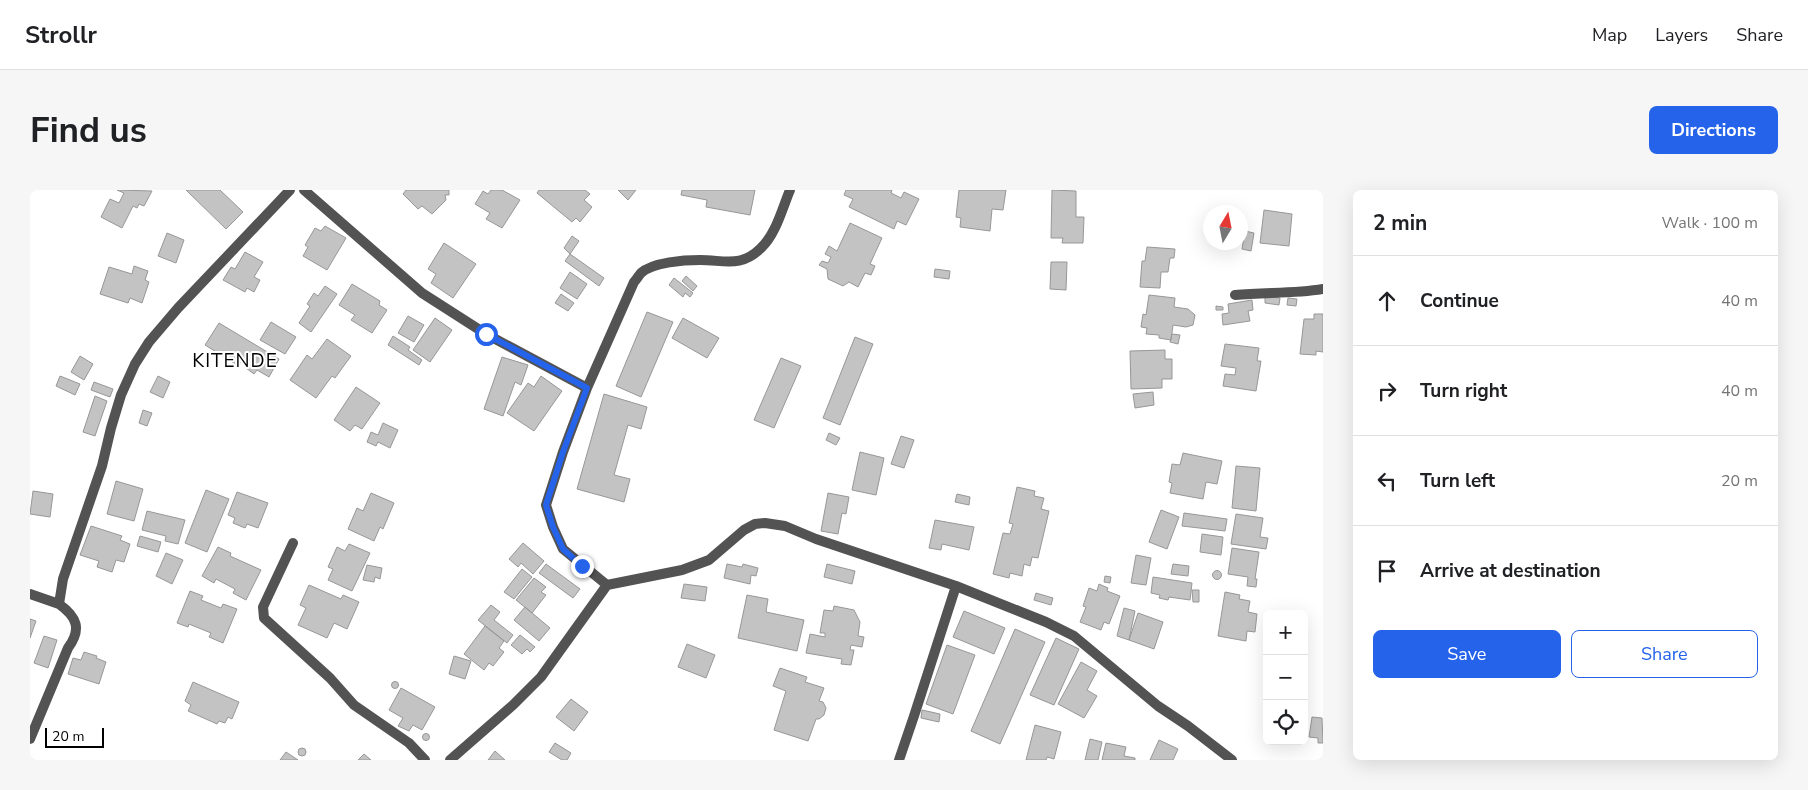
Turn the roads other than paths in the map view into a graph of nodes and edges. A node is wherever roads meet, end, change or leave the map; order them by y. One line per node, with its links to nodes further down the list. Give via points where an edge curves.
1 (290, 190): 11 (street, via 178,308 135,364 121,394)
2 (304, 190): 6 (street, via 422,294 486,334)
3 (790, 190): 6 (street, via 772,234 762,248 741,262 675,262 641,273 634,282)
4 (1323, 289): 5 (street)
5 (1235, 295)
6 (587, 388): 8 (street, via 546,505 563,549)
7 (293, 543): 13 (street, via 263,607 264,618 330,678 354,705 409,743)
8 (607, 585): 9 (street, via 682,570 708,560 744,530 765,522 785,526); 14 (street, via 541,677)
9 (956, 586): 15 (street); 16 (street, via 1074,636 1158,706)
10 (30, 594): 11 (street)
11 (59, 604): 12 (street, via 70,612 77,631)
12 (30, 739)
13 (425, 760)
14 (450, 760)
15 (899, 760)
16 (1232, 760)

